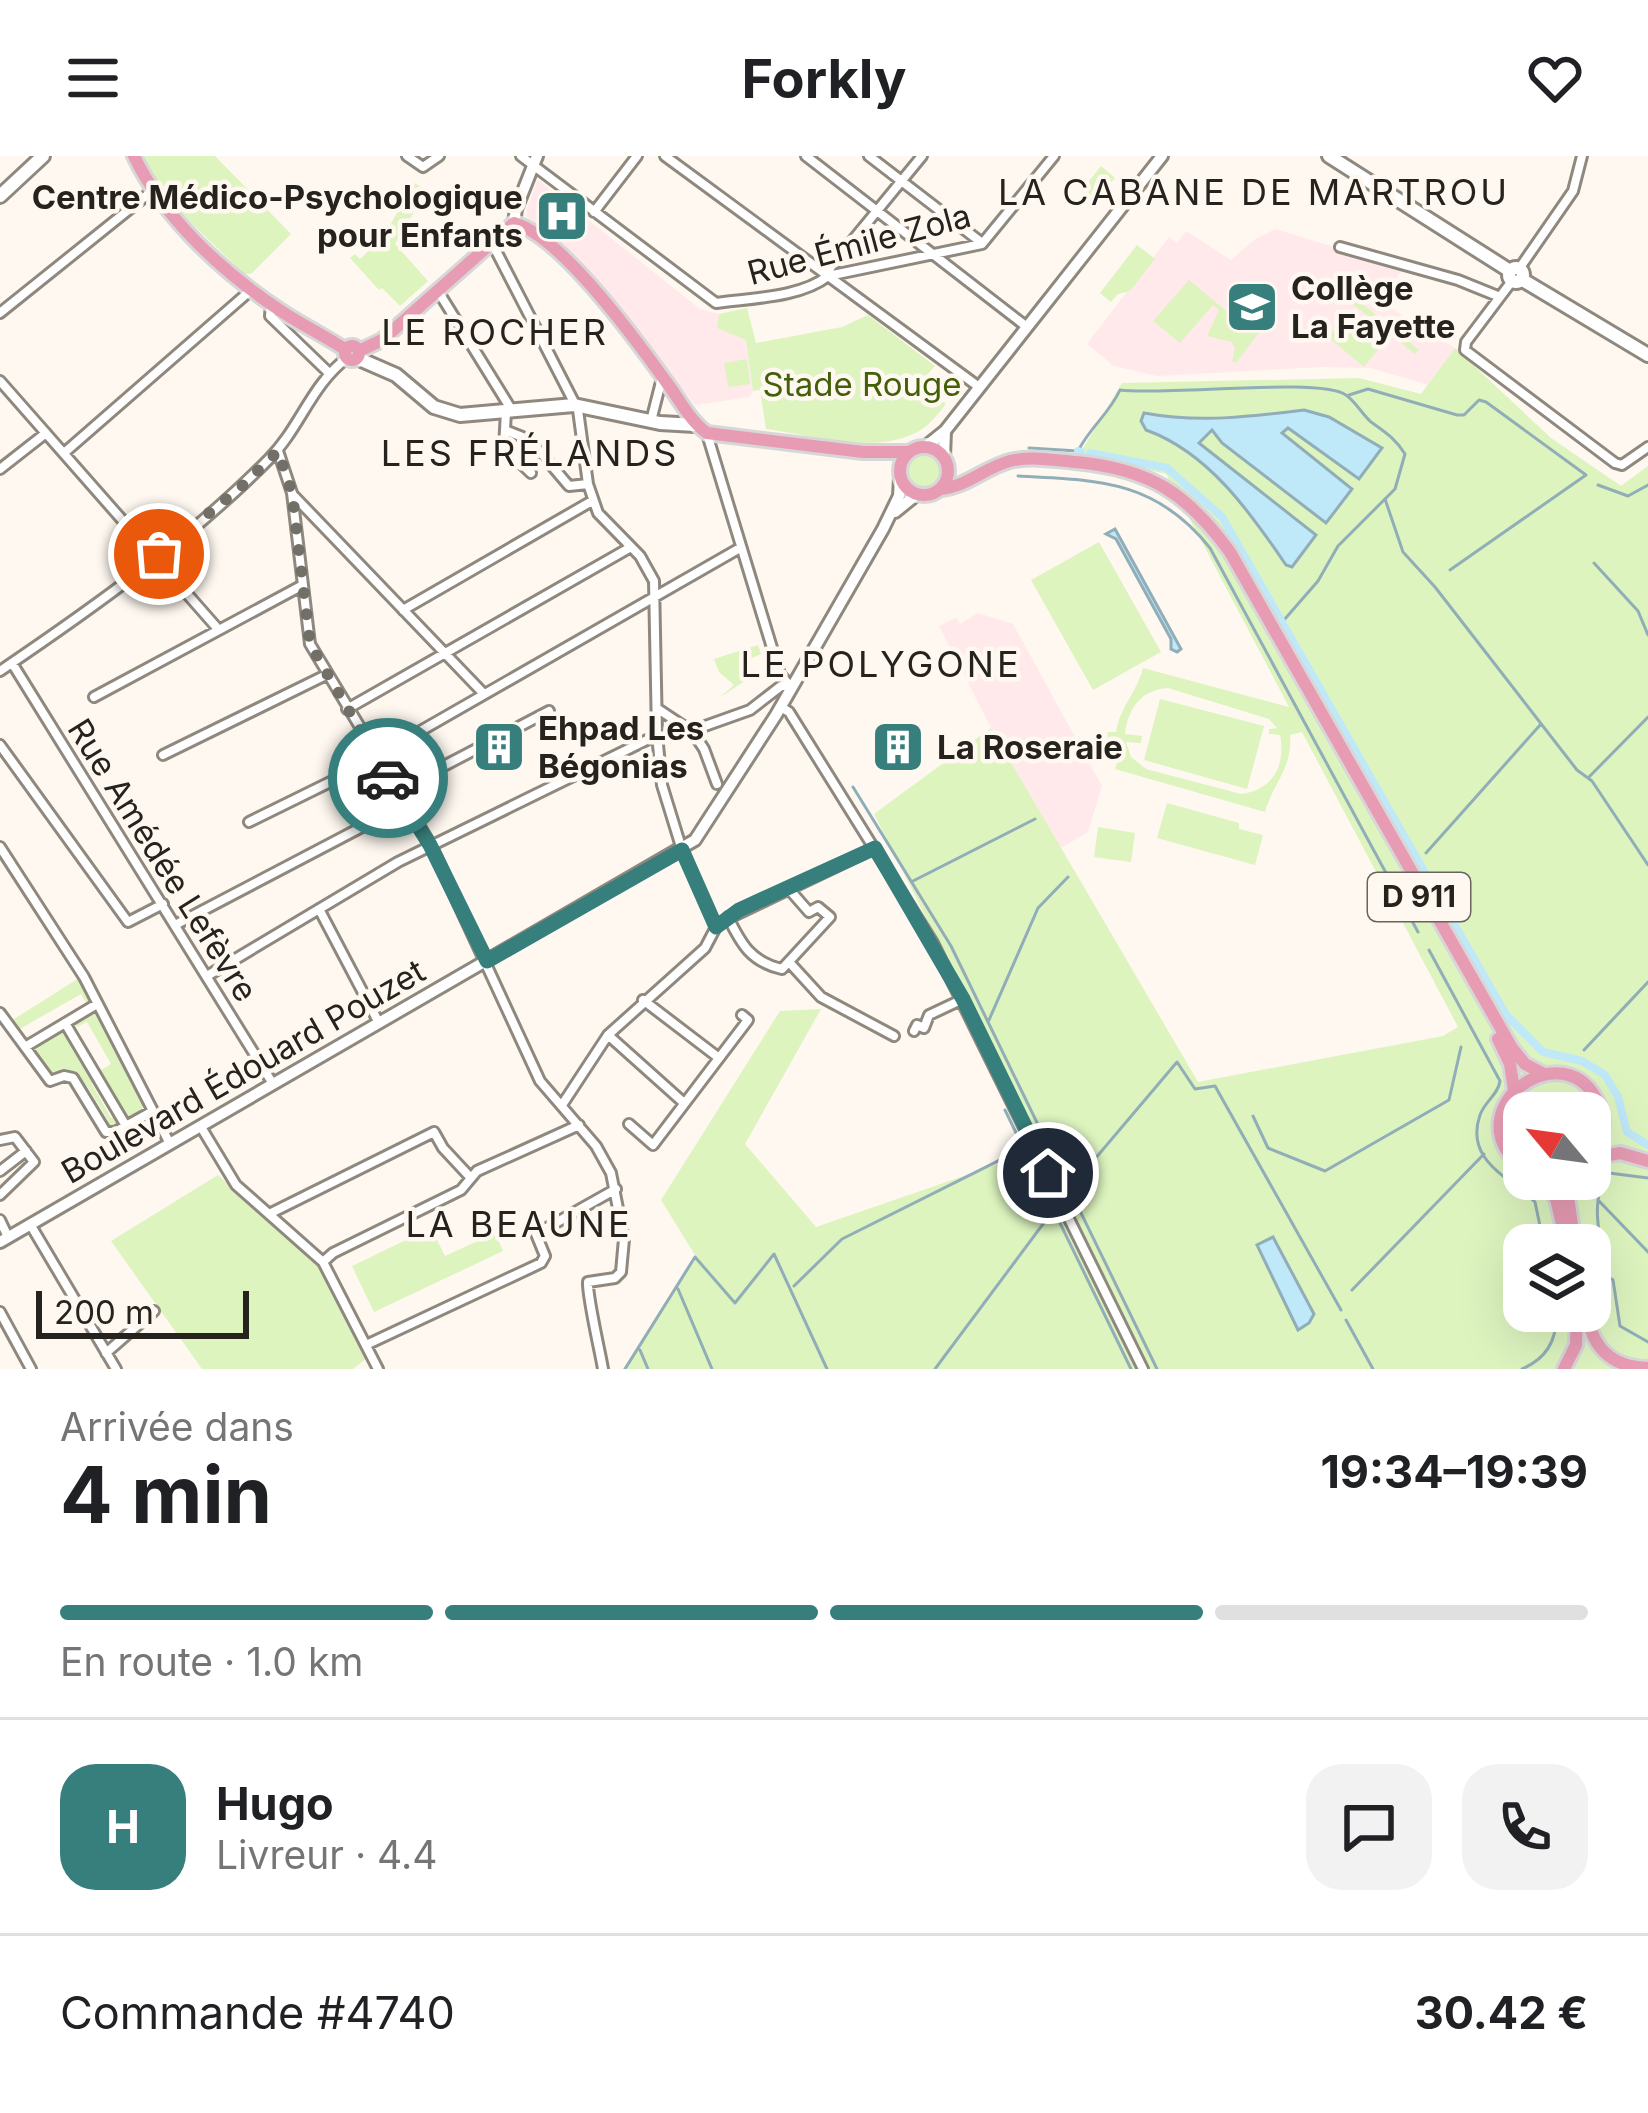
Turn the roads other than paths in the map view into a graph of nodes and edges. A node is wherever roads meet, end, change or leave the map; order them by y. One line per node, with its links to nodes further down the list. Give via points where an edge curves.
1 (43, 156): 17 (main road)
2 (134, 156): 16 (main road)
3 (407, 156): 4 (street, via 423,167)
4 (439, 156)
5 (637, 156): 19 (street)
6 (665, 156): 26 (street)
7 (806, 156): 18 (street)
8 (869, 156): 15 (street)
9 (922, 156): 15 (street)
10 (1054, 156): 22 (street, Rue Émile Zola)
11 (1158, 156): 32 (street)
12 (1329, 156): 25 (main road)
13 (1582, 156): 25 (street, via 1570,196)
14 (530, 158): 19 (street); 20 (street)
15 (902, 182): 18 (street); 22 (street)
16 (152, 191): 27 (main road); 31 (street)
17 (0, 196)
18 (878, 211): 24 (street); 26 (street)
19 (594, 212): 26 (street, Rue Émile Zola, via 711,302 794,290)
20 (514, 223): 21 (main road); 36 (main road, via 557,248)
21 (492, 243): 28 (main road); 39 (street)
22 (982, 244): 24 (street, Rue Émile Zola)
23 (1340, 247): 29 (street)
24 (935, 256): 26 (street, Rue Émile Zola); 32 (street)
25 (1516, 275): 29 (street); 34 (main road)
26 (828, 276): 38 (street)
27 (251, 290): 30 (main road); 51 (street)
28 (438, 291): 33 (main road, via 382,340); 40 (street)
29 (1500, 297): 47 (street, via 1466,342 1470,356 1616,463)
30 (271, 303): 33 (main road); 35 (street, via 270,316)
31 (0, 314)
32 (1027, 327): 38 (street)
33 (352, 353): 35 (street); 40 (main road, via 445,412)
34 (1648, 355)
35 (328, 372): 48 (street)
36 (662, 376): 41 (street); 42 (main road)
37 (0, 381): 45 (street)
38 (979, 387): 44 (street)
39 (574, 405): 40 (main road); 41 (main road); 57 (street)
40 (509, 411): 43 (street)
41 (651, 421): 42 (main road)
42 (701, 429): 49 (main road); 64 (street)
43 (505, 430): 54 (street, via 504,447); 57 (street, via 530,440 569,486)
44 (945, 431): 46 (street); 52 (street)
45 (47, 433): 51 (street); 53 (street)
46 (925, 447): 50 (main road); 52 (main road)
47 (1648, 447)
48 (278, 451): 59 (street); 65 (street)
49 (863, 452): 50 (main road); 56 (main road)
50 (909, 452): 56 (main road)
51 (64, 453): 65 (street)
52 (946, 462): 55 (main road, D 911); 58 (main road)
53 (0, 469)
54 (531, 473)
55 (977, 473): 58 (main road, D 911); 78 (main road, D 911, via 1014,460 1054,460 1129,469 1168,487 1230,553)
56 (900, 474): 60 (main road); 62 (street, Boulevard Édouard Pouzet)
57 (588, 484): 61 (street)
58 (941, 489): 60 (main road)
59 (292, 493): 66 (street); 68 (street)
60 (916, 495): 62 (street, Boulevard Édouard Pouzet)
61 (592, 501): 63 (street); 68 (street)
62 (883, 529): 74 (street, Boulevard Édouard Pouzet)
63 (631, 547): 67 (street, via 648,566); 70 (street)
64 (740, 548): 67 (street); 74 (street, via 779,674)
65 (156, 556): 69 (street); 71 (street)
66 (301, 586): 69 (street); 73 (street, via 307,635)
67 (656, 596): 75 (street); 80 (street)
68 (403, 610): 70 (street)
69 (218, 629): 76 (street)
70 (444, 653): 75 (street); 79 (street)
71 (12, 663): 72 (street); 96 (street, Rue Amédée Lefèvre)
72 (0, 670)
73 (326, 675): 79 (street); 85 (street)
74 (790, 686): 77 (street, Boulevard Édouard Pouzet); 82 (street)
75 (484, 694): 86 (street)
76 (94, 697)
77 (781, 706): 93 (street); 94 (street, Boulevard Édouard Pouzet, via 720,806)
78 (1317, 706): 116 (main road, D 911, via 1512,1048); 118 (main road, D 911, via 1491,1026)
79 (346, 709): 86 (street)
80 (658, 709): 82 (street); 83 (street)
81 (549, 711): 88 (street)
82 (692, 731): 87 (street)
83 (656, 735): 91 (street); 94 (street)
84 (0, 745): 96 (street, via 128,922)
85 (163, 755)
86 (376, 758): 88 (street); 90 (street)
87 (717, 784)
88 (396, 790): 89 (street)
89 (404, 805): 91 (street); 99 (street)
90 (249, 822)
91 (430, 845): 97 (street); 101 (street)
92 (0, 847): 106 (street)
93 (875, 848): 95 (street); 104 (street)
94 (682, 850): 100 (street); 101 (street, Boulevard Édouard Pouzet)
95 (788, 888): 98 (street); 102 (street, via 808,912 821,907 830,917)
96 (163, 904): 99 (street, Rue Amédée Lefèvre)
97 (319, 908): 103 (street); 110 (street)
98 (728, 917): 100 (street); 102 (street, via 760,963 782,969)
99 (175, 925): 103 (street, Rue Amédée Lefèvre)
100 (716, 927): 105 (street, via 705,948)
101 (487, 961): 110 (street, Boulevard Édouard Pouzet); 121 (street, via 540,1081)
102 (789, 962): 113 (street, via 821,997)
103 (207, 976): 117 (street, Rue Amédée Lefèvre)
104 (963, 999): 111 (street); 153 (street)
105 (644, 1000): 112 (street); 115 (street)
106 (98, 1004): 109 (street); 122 (street)
107 (0, 1013): 114 (street)
108 (742, 1015): 115 (street, via 748,1020)
109 (65, 1022): 114 (street); 126 (street)
110 (380, 1023): 117 (street, Boulevard Édouard Pouzet)
111 (914, 1030)
112 (608, 1035): 120 (street); 121 (street)
113 (894, 1036)
114 (25, 1047): 126 (street, via 50,1081 73,1078 106,1132)
115 (719, 1058): 120 (street)
116 (1544, 1074): 118 (main road); 119 (main road, via 1568,1076)
117 (273, 1084): 124 (street, Boulevard Édouard Pouzet)
118 (1514, 1090)
119 (1591, 1092)
120 (684, 1103): 123 (street, via 651,1150)
121 (562, 1105): 125 (street)
122 (153, 1111): 126 (street); 129 (street)
123 (629, 1124)
124 (200, 1125): 129 (street, Boulevard Édouard Pouzet); 137 (street, via 236,1185)
125 (579, 1125): 134 (street); 135 (street)
126 (126, 1126)
127 (1611, 1138): 132 (main road)
128 (0, 1140): 130 (street, via 15,1137)
129 (169, 1142): 139 (street, Boulevard Édouard Pouzet)
130 (26, 1151): 133 (street); 136 (street, via 34,1162)
131 (1611, 1153): 132 (main road)
132 (1642, 1159)
133 (0, 1171)
134 (470, 1177): 137 (street, via 434,1132); 141 (street, via 460,1190)
135 (616, 1189): 146 (street, via 536,1234 541,1263); 152 (street, via 621,1272 586,1290)
136 (0, 1195)
137 (269, 1214): 141 (street)
138 (0, 1220): 140 (street)
139 (30, 1224): 140 (street, Boulevard Édouard Pouzet); 147 (street)
140 (4, 1239)
141 (323, 1262): 146 (street)
142 (154, 1311): 147 (street)
143 (0, 1312): 149 (street)
144 (1578, 1332): 154 (main road)
145 (1589, 1332): 148 (main road, via 1601,1352)
146 (366, 1346): 151 (street)
147 (106, 1353): 150 (street)
148 (1648, 1368)
149 (31, 1369)
150 (116, 1369)
151 (378, 1369)
152 (603, 1369)
153 (1143, 1369)
154 (1564, 1369)

